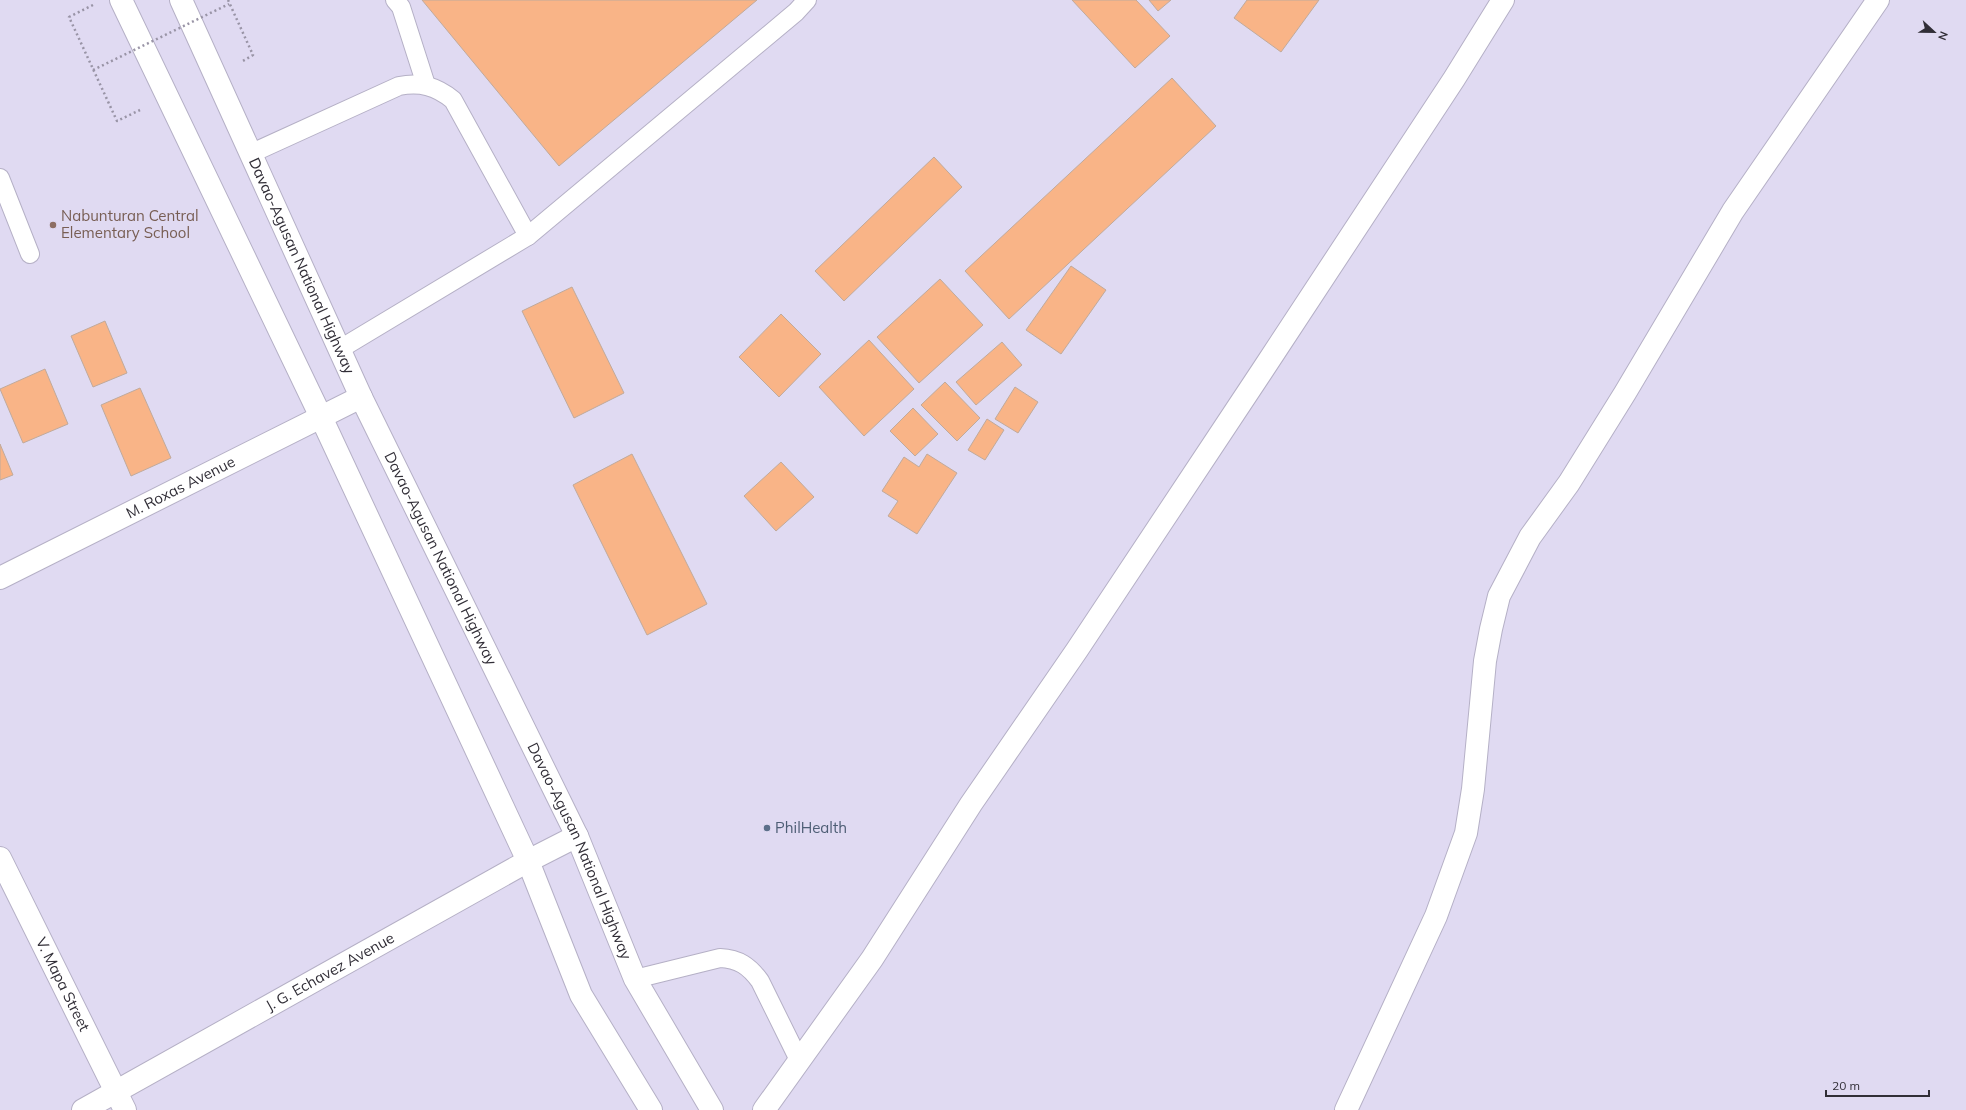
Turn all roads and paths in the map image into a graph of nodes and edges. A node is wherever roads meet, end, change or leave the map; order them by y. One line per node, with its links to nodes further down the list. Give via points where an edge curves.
1 (121, 0): 20 (main road)
2 (181, 0): 14 (main road, Davao-Agusan National Highway)
3 (228, 0): 9 (path)
4 (396, 0): 12 (lane, via 401,7)
5 (807, 0): 16 (lane, via 790,17)
6 (1503, 0): 26 (main road, via 1262,371 972,804 872,959)
7 (1878, 0): 32 (main road, via 1733,211 1589,451 1530,537 1502,590 1485,661 1466,833 1436,916)
8 (97, 4): 11 (path, via 68,17)
9 (229, 4): 10 (path); 11 (path, bridge)
10 (253, 55)
11 (93, 70): 13 (path)
12 (426, 85): 14 (lane, via 398,86); 16 (lane, via 442,91 453,100)
13 (117, 121)
14 (252, 154): 18 (main road, Davao-Agusan National Highway)
15 (0, 178): 17 (lane)
16 (528, 236): 18 (lane)
17 (30, 254)
18 (340, 349): 19 (main road, Davao-Agusan National Highway)
19 (361, 397): 20 (main road, M. Roxas Avenue); 22 (main road, Davao-Agusan National Highway)
20 (321, 417): 21 (main road, M. Roxas Avenue); 24 (main road)
21 (0, 578)
22 (577, 836): 24 (main road, J. G. Echavez Avenue); 25 (main road, Davao-Agusan National Highway)
23 (0, 858): 27 (main road, V. Mapa Street)
24 (528, 861): 27 (main road, J. G. Echavez Avenue); 29 (main road, via 581,995)
25 (635, 979): 26 (lane, via 720,958 730,958 743,963 760,981); 30 (main road, Davao-Agusan National Highway)
26 (798, 1060): 31 (main road)
27 (120, 1101): 28 (main road, J. G. Echavez Avenue)
28 (83, 1110)
29 (651, 1110)
30 (712, 1110)
31 (764, 1110)
32 (1346, 1110)

